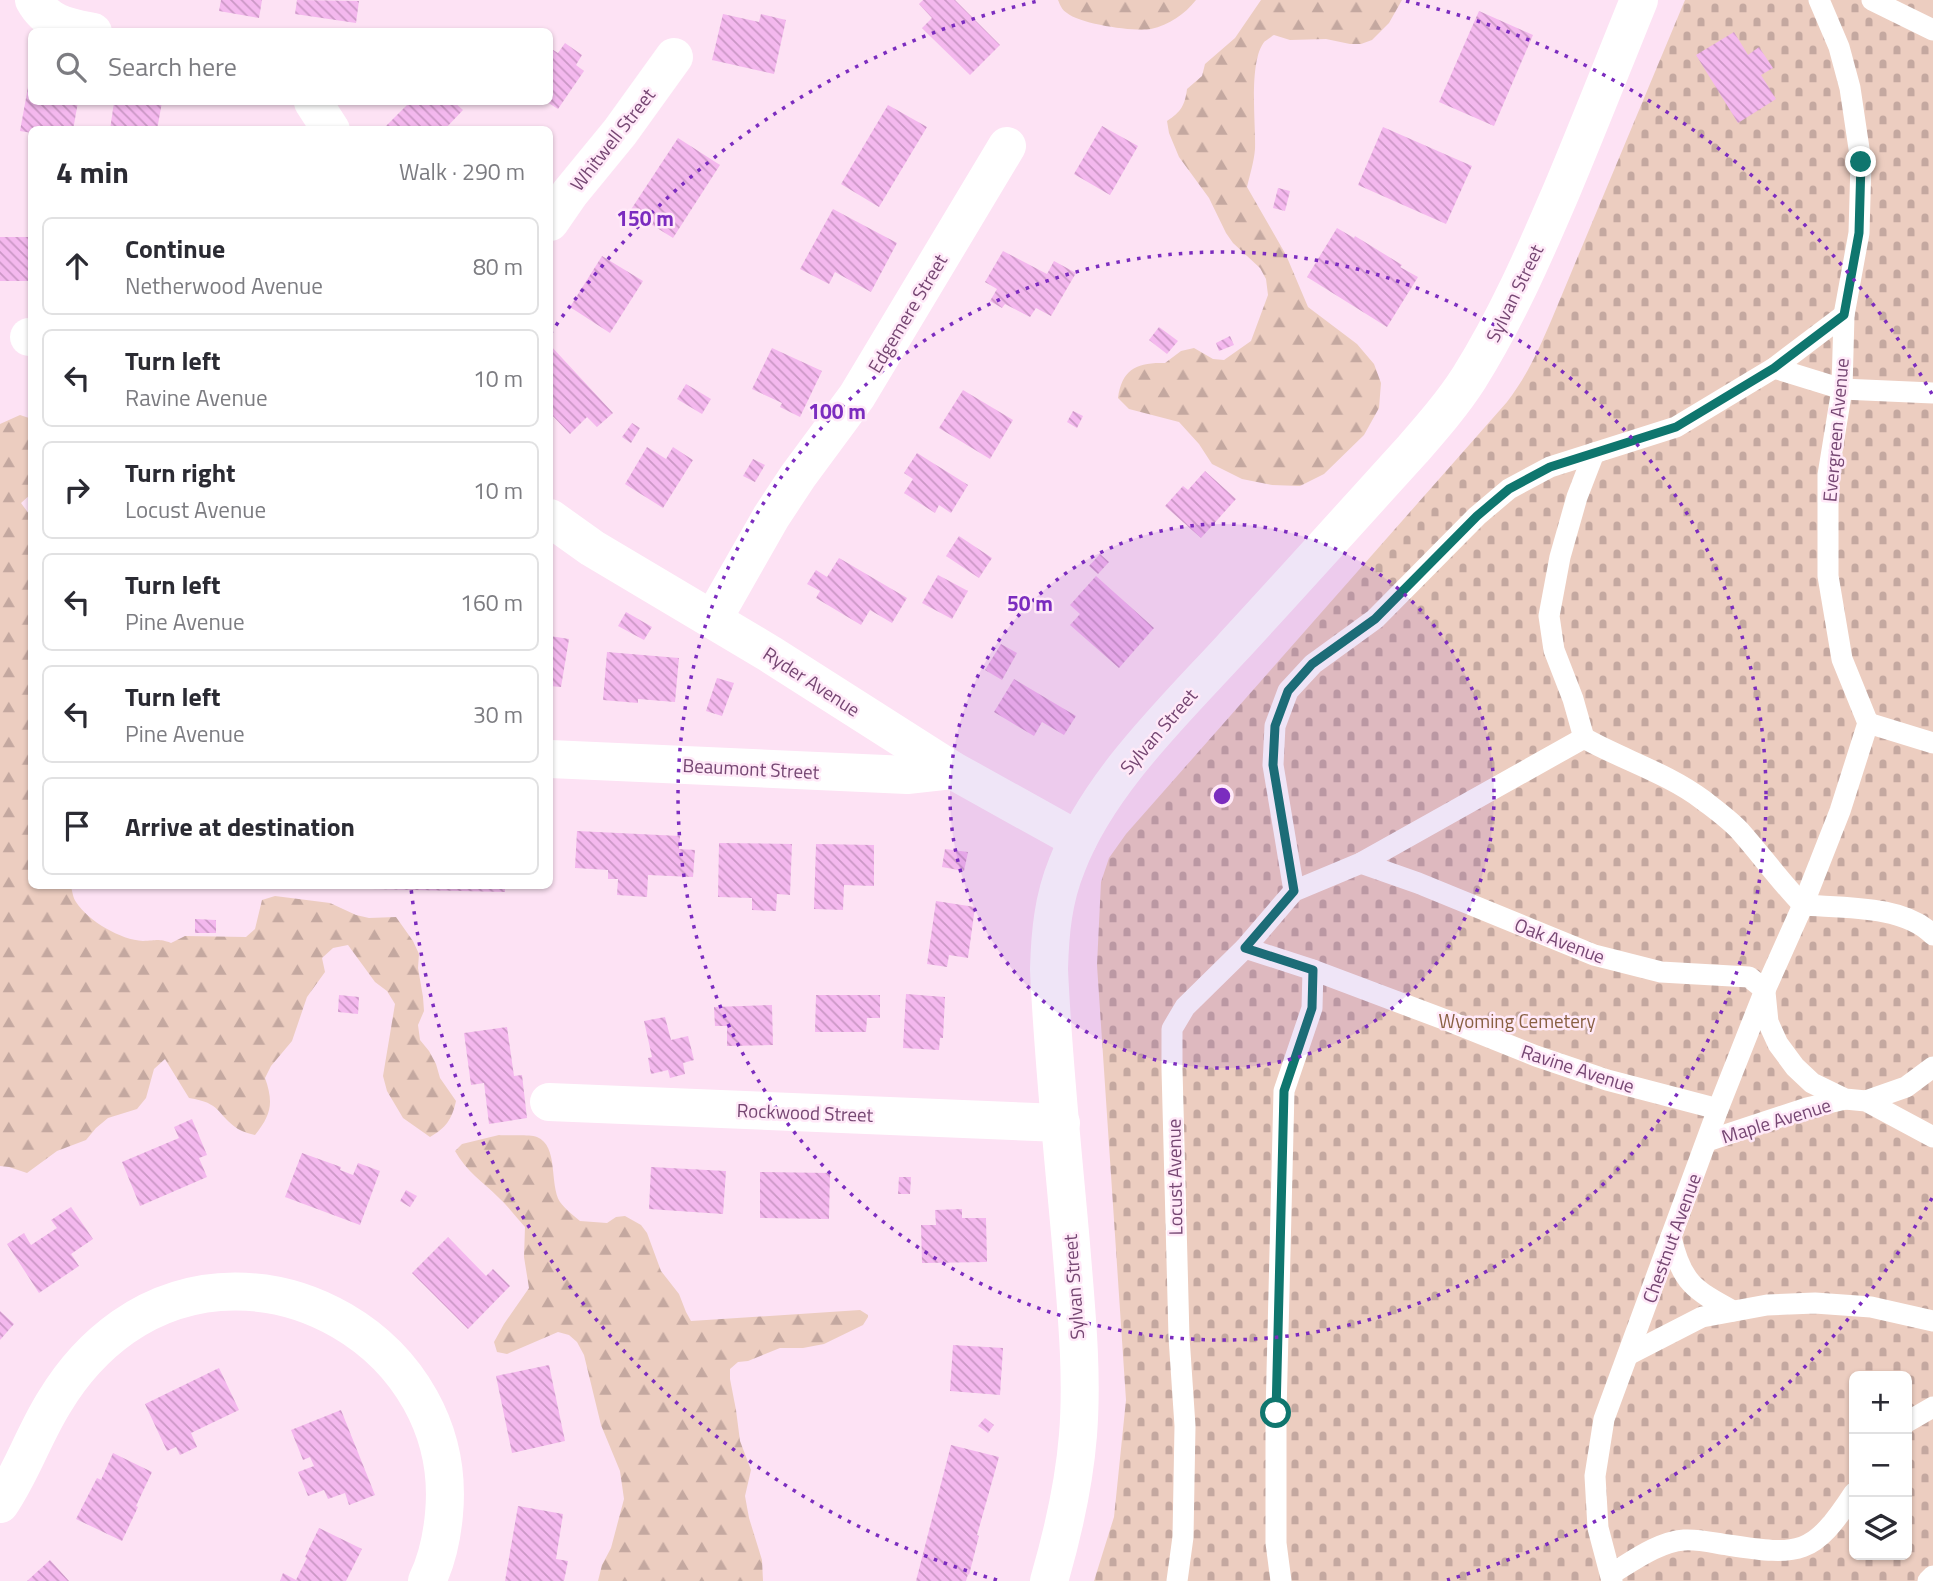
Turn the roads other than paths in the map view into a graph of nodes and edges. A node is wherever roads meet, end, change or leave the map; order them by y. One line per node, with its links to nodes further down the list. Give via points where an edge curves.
1 (1639, 0): 24 (street, Sylvan Street, via 1528,267 1467,380 1427,432 1125,769)
2 (1819, 0): 12 (lane, Evergreen Avenue, via 1850,88 1861,162 1859,233)
3 (1872, 0): 6 (lane)
4 (36, 4): 5 (street, via 58,24)
5 (76, 28)
6 (1933, 30)
7 (674, 57): 11 (street, Whitwell Street)
8 (315, 105): 9 (street)
9 (328, 126)
10 (1007, 146): 18 (street, Edgemere Street, via 857,396 771,517)
11 (553, 218)
12 (1844, 315): 13 (lane); 14 (lane, Evergreen Avenue)
13 (1774, 368): 14 (lane); 16 (lane, via 1676,427)
14 (1842, 389): 15 (lane); 19 (lane, Evergreen Avenue, via 1828,475 1828,576 1842,659)
15 (1933, 393)
16 (1594, 453): 20 (lane, via 1560,558 1549,616 1555,650); 26 (lane, via 1550,467 1509,489 1375,619 1312,664 1288,691 1275,726 1273,765)
17 (553, 520): 18 (street, Ryder Avenue)
18 (713, 619): 23 (street, Ryder Avenue)
19 (1868, 723): 21 (lane); 27 (lane)
20 (1584, 738): 25 (lane); 27 (lane, via 1701,798 1739,829)
21 (1933, 743)
22 (553, 759): 23 (street, Beaumont Street, via 894,775)
23 (952, 771): 24 (street, Ryder Avenue)
24 (1078, 840): 37 (street, Sylvan Street, via 1058,891 1050,942)
25 (1360, 863): 26 (lane, Locust Avenue); 31 (lane, Oak Avenue, via 1594,955 1661,972 1749,977)
26 (1294, 891): 29 (lane, Locust Avenue)
27 (1803, 905): 28 (lane, via 1885,912 1906,917); 31 (lane, Chestnut Avenue)
28 (1933, 935)
29 (1245, 948): 30 (lane, Ravine Avenue); 52 (lane, Locust Avenue, via 1185,1007 1172,1029 1185,1426 1183,1538)
30 (1313, 970): 36 (lane, Ravine Avenue, via 1536,1056); 53 (lane, via 1312,1008 1284,1091 1276,1413 1276,1543)
31 (1765, 990): 33 (lane, via 1768,1022 1794,1067 1812,1083); 36 (lane, Chestnut Avenue)
32 (1933, 1067): 34 (lane, via 1906,1087)
33 (1845, 1099): 34 (lane); 39 (lane, Maple Avenue)
34 (1866, 1101): 38 (lane)
35 (549, 1102): 37 (street, Rockwood Street)
36 (1718, 1109): 39 (lane, Chestnut Avenue)
37 (1060, 1124): 51 (street, Sylvan Street, via 1080,1381 1072,1487)
38 (1933, 1137)
39 (1707, 1141): 40 (lane, Chestnut Avenue)
40 (1671, 1237): 41 (lane, via 1677,1262 1688,1279 1704,1296); 43 (lane, Chestnut Avenue)
41 (1733, 1311): 42 (lane, via 1815,1303 1871,1307); 43 (lane, via 1702,1317)
42 (1933, 1321)
43 (1628, 1355): 49 (lane, Chestnut Avenue, via 1604,1419 1595,1476 1598,1528)
44 (1933, 1407): 45 (lane)
45 (1912, 1419)
46 (1851, 1497): 49 (lane, via 1830,1529 1799,1549 1765,1551 1686,1540 1668,1543)
47 (0, 1504): 50 (street, via 54,1401 86,1360 124,1326 192,1297 267,1293 316,1306 359,1330 411,1384 433,1429 444,1478 437,1552)
48 (1933, 1576): 54 (lane)
49 (1612, 1577)
50 (427, 1581)
51 (1049, 1581)
52 (1177, 1581)
53 (1281, 1581)
54 (1928, 1581)

